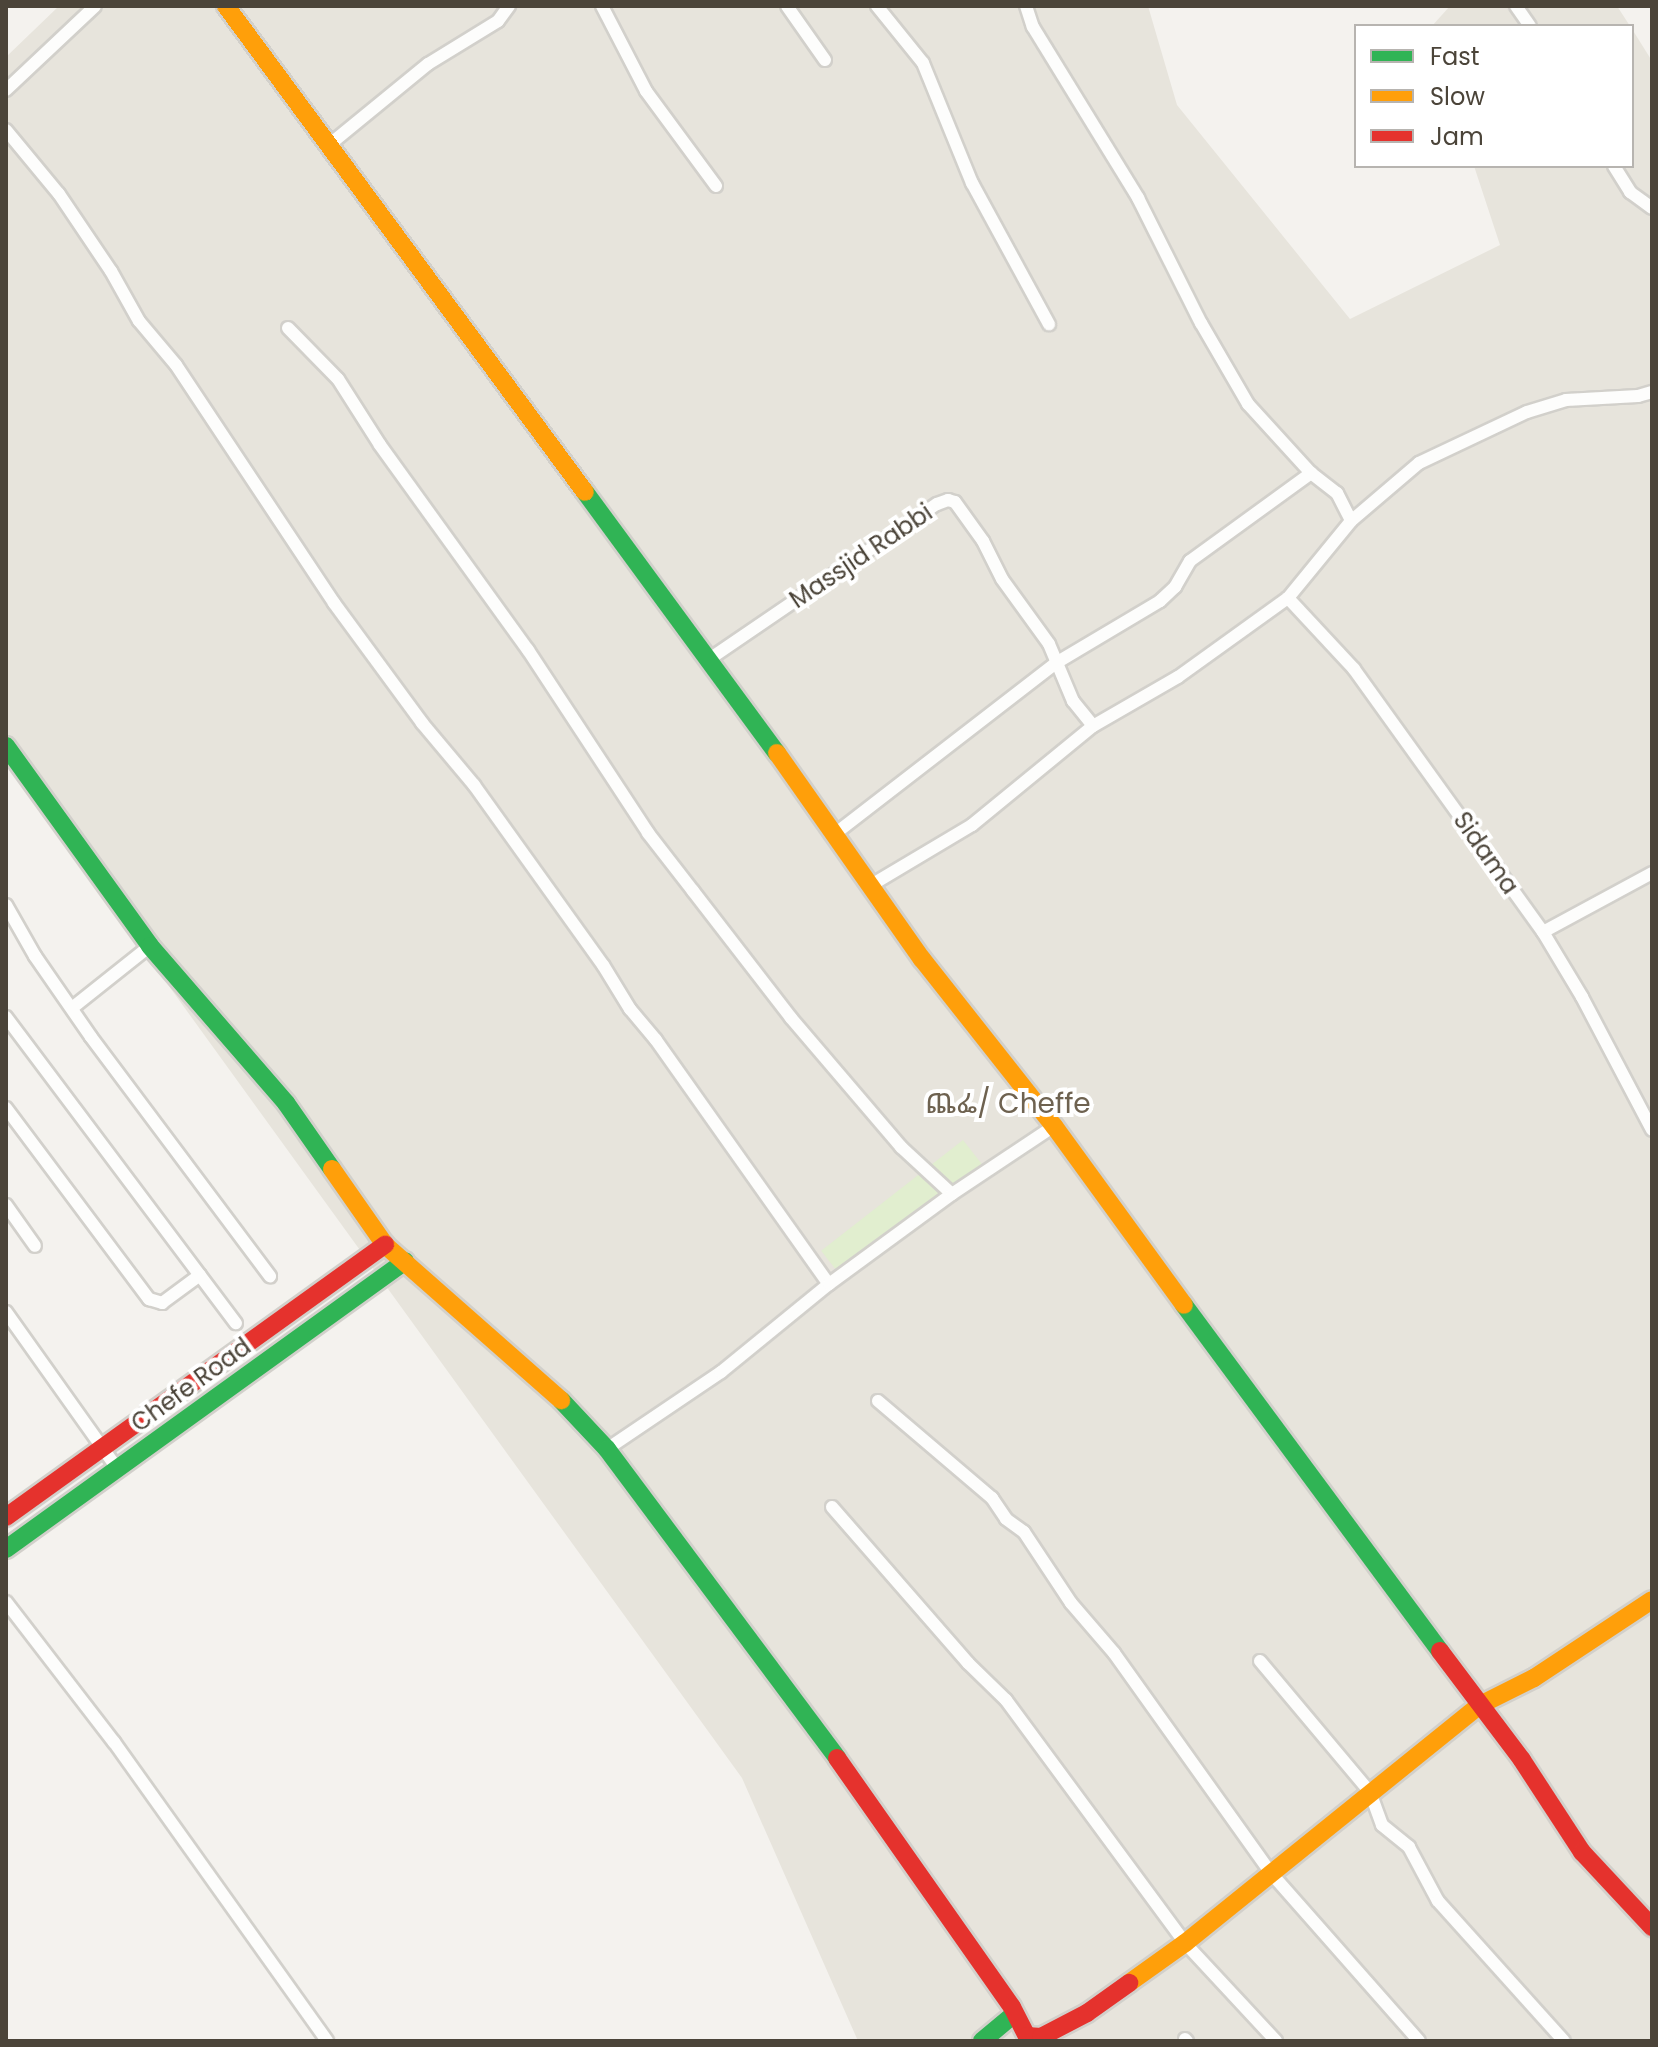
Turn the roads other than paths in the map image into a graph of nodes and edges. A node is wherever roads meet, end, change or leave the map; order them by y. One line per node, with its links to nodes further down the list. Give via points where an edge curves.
1 (95, 6): 11 (street)
2 (226, 6): 13 (street)
3 (509, 6): 13 (street, via 498,21 428,64)
4 (602, 6): 15 (street, via 646,91)
5 (787, 6): 10 (street)
6 (877, 6): 17 (street, via 923,63 972,183)
7 (1026, 6): 20 (street, via 1033,27 1138,198 1248,404)
8 (1516, 6): 9 (street)
9 (1529, 24)
10 (825, 60)
11 (6, 90)
12 (6, 130): 45 (street, via 59,194 139,321 176,365 334,603 474,785)
13 (329, 145): 23 (street)
14 (1615, 168): 16 (street, via 1630,192)
15 (716, 186)
16 (1652, 208)
17 (1049, 324)
18 (288, 328): 38 (street, via 338,379 520,638 648,833 791,1018 901,1147)
19 (1652, 392): 21 (street, via 1566,400 1527,412 1419,463)
20 (1311, 473): 21 (street, via 1337,493); 24 (street, via 1190,561 1160,601)
21 (1351, 521): 22 (street)
22 (1288, 598): 25 (street, via 1178,677); 31 (street, Sidama, via 1354,669)
23 (708, 660): 24 (street, Massjid Rabbi, via 948,500 955,502 983,541); 27 (street)
24 (1056, 663): 25 (street, Massjid Rabbi, via 1073,701); 27 (street)
25 (1093, 726): 29 (street, via 972,825)
26 (6, 746): 32 (street)
27 (836, 833): 29 (street)
28 (1652, 873): 31 (street)
29 (873, 884): 36 (street, via 922,959)
30 (6, 906): 33 (street)
31 (1543, 932): 37 (street, Sidama)
32 (150, 946): 33 (street); 40 (street, via 286,1103)
33 (72, 1008): 44 (street)
34 (6, 1017): 43 (street)
35 (6, 1108): 43 (street, via 149,1299 162,1303)
36 (1054, 1126): 38 (street); 58 (street, via 1308,1478)
37 (1652, 1130)
38 (952, 1194): 45 (street)
39 (6, 1205): 41 (street)
40 (385, 1245): 42 (street); 49 (street, Chefe Road)
41 (35, 1246)
42 (405, 1261): 50 (street, via 545,1382); 51 (street, Chefe Road)
43 (200, 1275): 47 (street)
44 (270, 1276)
45 (829, 1284): 50 (street, via 721,1372)
46 (6, 1312): 49 (street)
47 (236, 1323)
48 (878, 1401): 60 (street, via 1024,1532)
49 (102, 1447): 51 (street); 53 (street, Chefe Road)
50 (607, 1449): 63 (street, via 862,1791)
51 (117, 1468): 54 (street, Chefe Road)
52 (832, 1507): 62 (street, via 1006,1700)
53 (6, 1517)
54 (6, 1549)
55 (1652, 1600): 58 (street, via 1534,1678)
56 (6, 1602): 65 (street, via 105,1730)
57 (1260, 1661): 59 (street)
58 (1480, 1705): 59 (street); 61 (street, via 1582,1852)
59 (1370, 1792): 60 (street); 69 (street, via 1382,1825 1409,1847 1438,1901)
60 (1270, 1872): 62 (street); 68 (street)
61 (1652, 1927)
62 (1185, 1943): 64 (street, via 1087,2013 1041,2037); 67 (street)
63 (1013, 2015): 64 (street); 66 (street)
64 (1028, 2038)
65 (327, 2041)
66 (982, 2041)
67 (1276, 2041)
68 (1419, 2041)
69 (1564, 2041)

